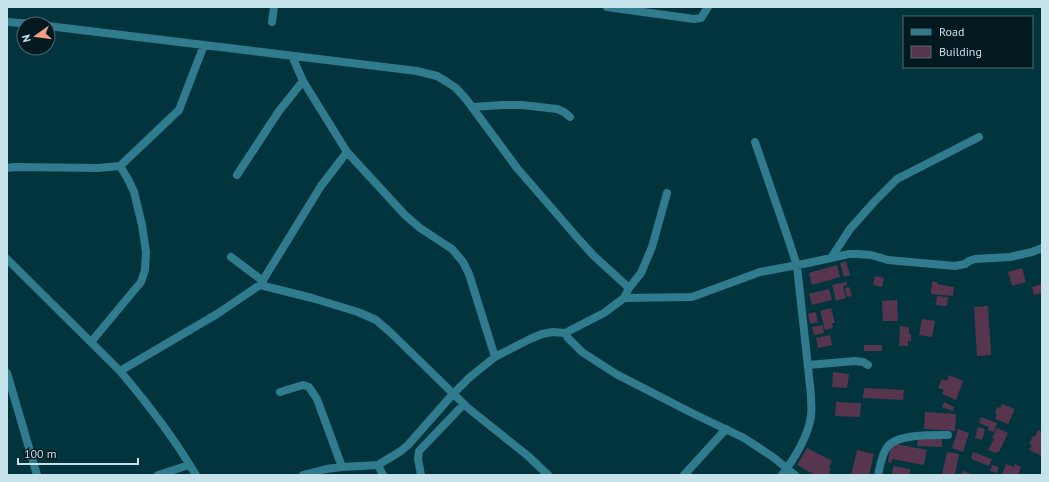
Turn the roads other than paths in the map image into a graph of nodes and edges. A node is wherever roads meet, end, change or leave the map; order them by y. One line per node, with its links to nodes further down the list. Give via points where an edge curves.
1 (274, 7): 4 (street)
2 (607, 7): 3 (street, via 694,19 700,18)
3 (708, 7)
4 (272, 22)
5 (56, 27): 6 (street)
6 (204, 45): 7 (street); 14 (street, via 179,110)
7 (292, 56): 8 (street); 9 (street, via 417,71 437,76 456,88)
8 (303, 81): 13 (street); 16 (street, via 279,111)
9 (472, 107): 10 (street, via 522,105 557,109); 24 (street, via 517,168 574,235)
10 (570, 117)
11 (979, 137): 20 (street, via 898,180 850,229)
12 (755, 142): 22 (street)
13 (347, 152): 23 (street, via 321,186); 28 (street, via 405,215 452,249 463,262)
14 (120, 166): 15 (street); 27 (street, via 134,192 142,225 146,270 141,282)
15 (7, 168)
16 (237, 176)
17 (667, 193): 24 (street, via 642,273)
18 (1042, 248): 20 (street, via 1010,257 975,259 955,266 888,260 857,254)
19 (230, 257): 23 (street)
20 (831, 258): 22 (street)
21 (7, 259): 27 (street)
22 (797, 266): 25 (street, via 760,272 692,297); 29 (street)
23 (261, 283): 31 (street, via 217,314); 34 (street, via 358,312 376,320)
24 (629, 288): 25 (street)
25 (624, 298): 26 (street, via 604,313)
26 (565, 333): 28 (street, via 542,334); 36 (street, via 582,352 616,374)
27 (91, 342): 31 (street)
28 (495, 357): 34 (street)
29 (808, 365): 30 (street, via 855,361); 42 (street, via 812,414 809,428)
30 (868, 365)
31 (120, 371): 38 (street, via 137,390)
32 (7, 373): 43 (street)
33 (280, 392): 40 (street, via 303,385 309,387 317,399)
34 (453, 394): 35 (street); 39 (street, via 408,445)
35 (464, 404): 48 (street, via 419,451); 49 (street)
36 (726, 429): 42 (street, via 773,457); 50 (street)
37 (948, 435): 52 (street, via 918,436 889,445 884,452)
38 (189, 465): 44 (street); 45 (street)
39 (378, 465): 40 (street); 47 (street)
40 (342, 467): 41 (street)
41 (327, 472): 46 (street)
42 (784, 472): 51 (street)
43 (37, 475)
44 (158, 475)
45 (196, 475)
46 (303, 475)
47 (383, 475)
48 (421, 475)
49 (548, 475)
50 (684, 475)
51 (795, 475)
52 (878, 475)

